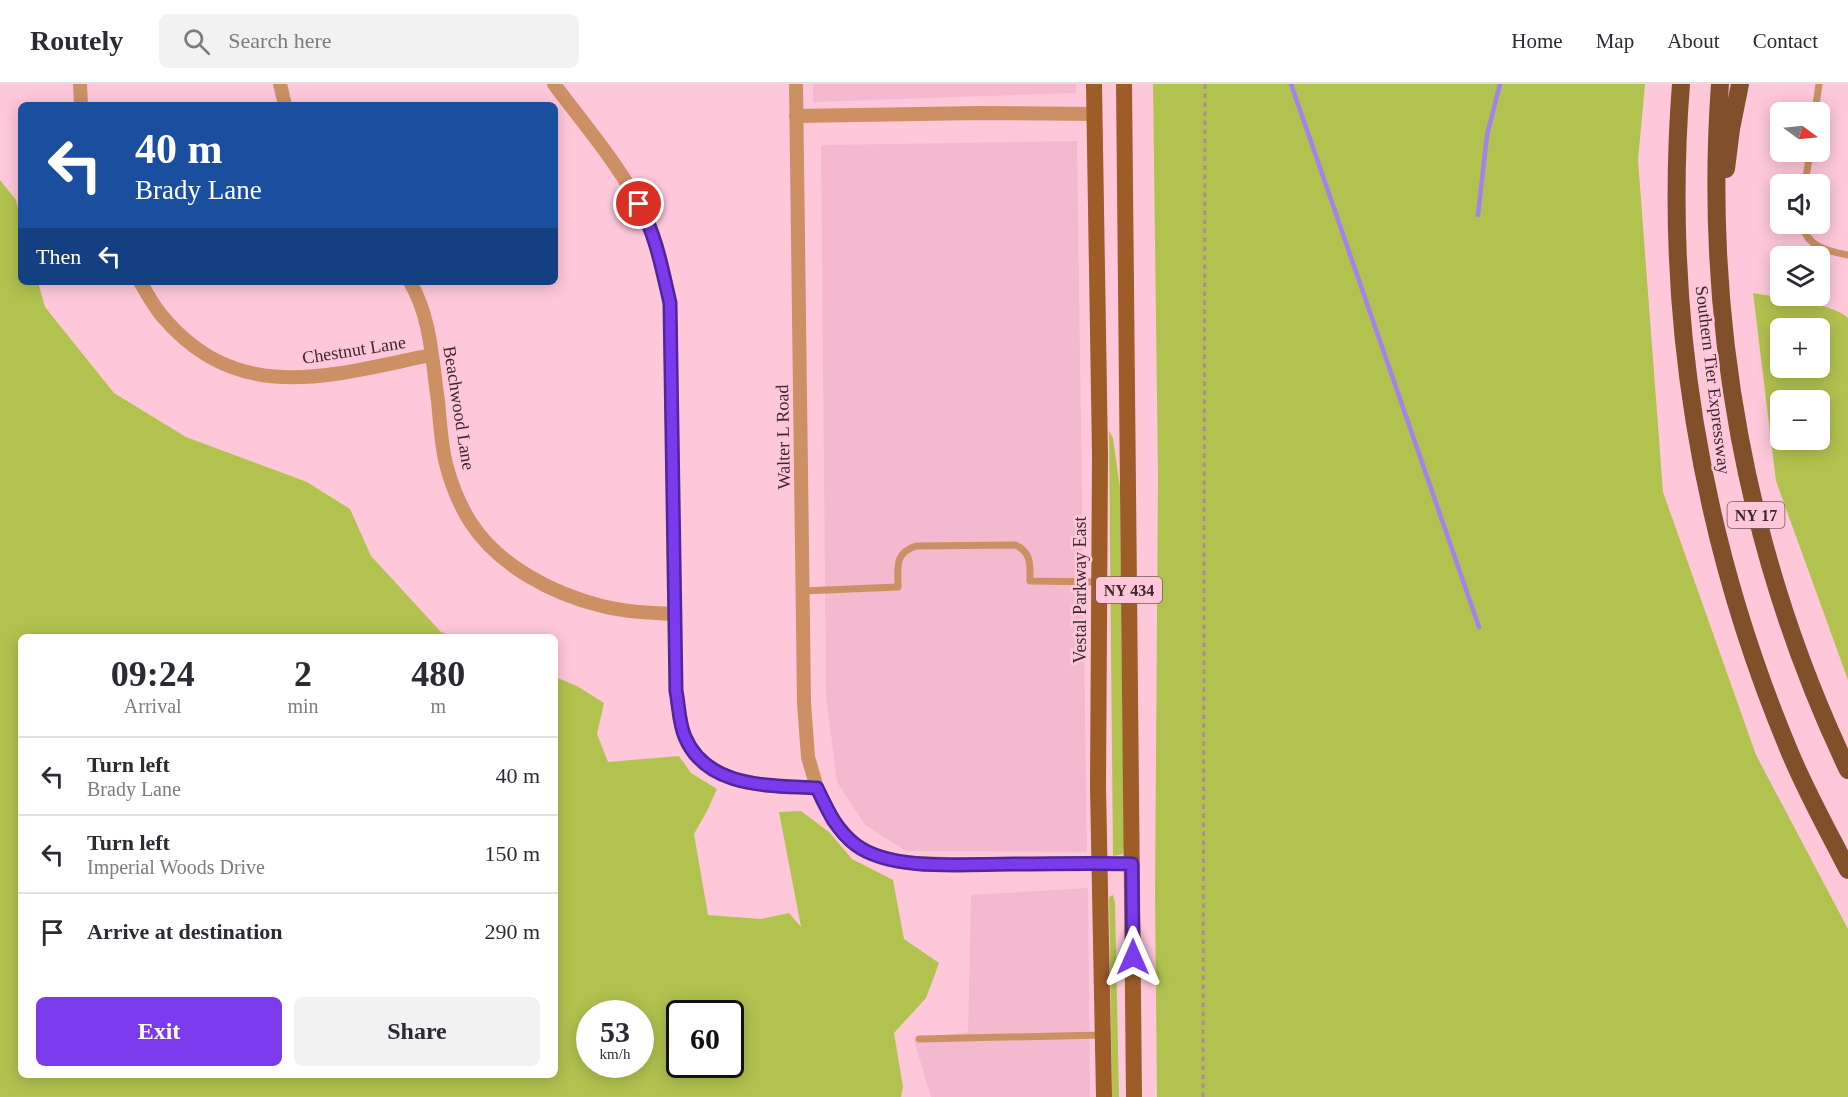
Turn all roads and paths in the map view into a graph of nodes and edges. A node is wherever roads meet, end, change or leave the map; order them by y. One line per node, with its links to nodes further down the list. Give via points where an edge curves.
1 (80, 84): 12 (street)
2 (280, 84): 13 (street)
3 (554, 84): 25 (street, via 631,189 659,253 670,303)
4 (796, 84): 16 (street, Walter L Road)
5 (1094, 84): 15 (main road, Vestal Parkway East / NY 434)
6 (1124, 84): 29 (main road, NY 434)
7 (1205, 84): 35 (path)
8 (1681, 84): 30 (highway, Southern Tier Expressway / NY 17, via 1677,197 1680,310 1708,501 1743,628 1769,698 1808,794)
9 (1720, 84): 18 (highway, Southern Tier Expressway / NY 17, via 1715,156)
10 (1740, 84): 18 (highway)
11 (1819, 84): 14 (lane)
12 (81, 102)
13 (284, 102)
14 (1816, 102)
15 (1095, 114): 16 (street); 23 (main road, Vestal Parkway East / NY 434)
16 (796, 116): 24 (street, Walter L Road)
17 (1808, 234): 19 (lane, via 1814,245)
18 (1717, 246): 26 (highway, Southern Tier Expressway / NY 17, via 1735,411 1761,536 1810,684)
19 (1848, 255)
20 (142, 285): 22 (street, Chestnut Lane, via 179,334 207,355 239,370 273,378 309,378)
21 (411, 285): 22 (street, Beachwood Lane, via 421,306)
22 (431, 355): 25 (street, Beachwood Lane, via 446,463 470,522 485,541 537,581 580,600 605,607)
23 (1100, 582): 24 (lane, via 1030,581 1029,558 1015,545 916,546 906,549 898,563 898,587); 28 (main road, Vestal Parkway East / NY 434)
24 (803, 591): 27 (street, Walter L Road, via 804,704 808,756)
25 (675, 614): 27 (street, via 676,691 684,736 704,764 727,777 768,786)
26 (1848, 770)
27 (817, 788): 28 (street, Walter L Road, via 833,821 855,844 887,859 948,864)
28 (1100, 863): 29 (street, Walter L Road); 31 (main road, Vestal Parkway East / NY 434)
29 (1132, 864): 34 (main road, NY 434)
30 (1848, 870)
31 (1103, 1035): 32 (lane); 33 (main road, Vestal Parkway East / NY 434)
32 (919, 1039)
33 (1104, 1097)
34 (1134, 1097)
35 (1203, 1097)

